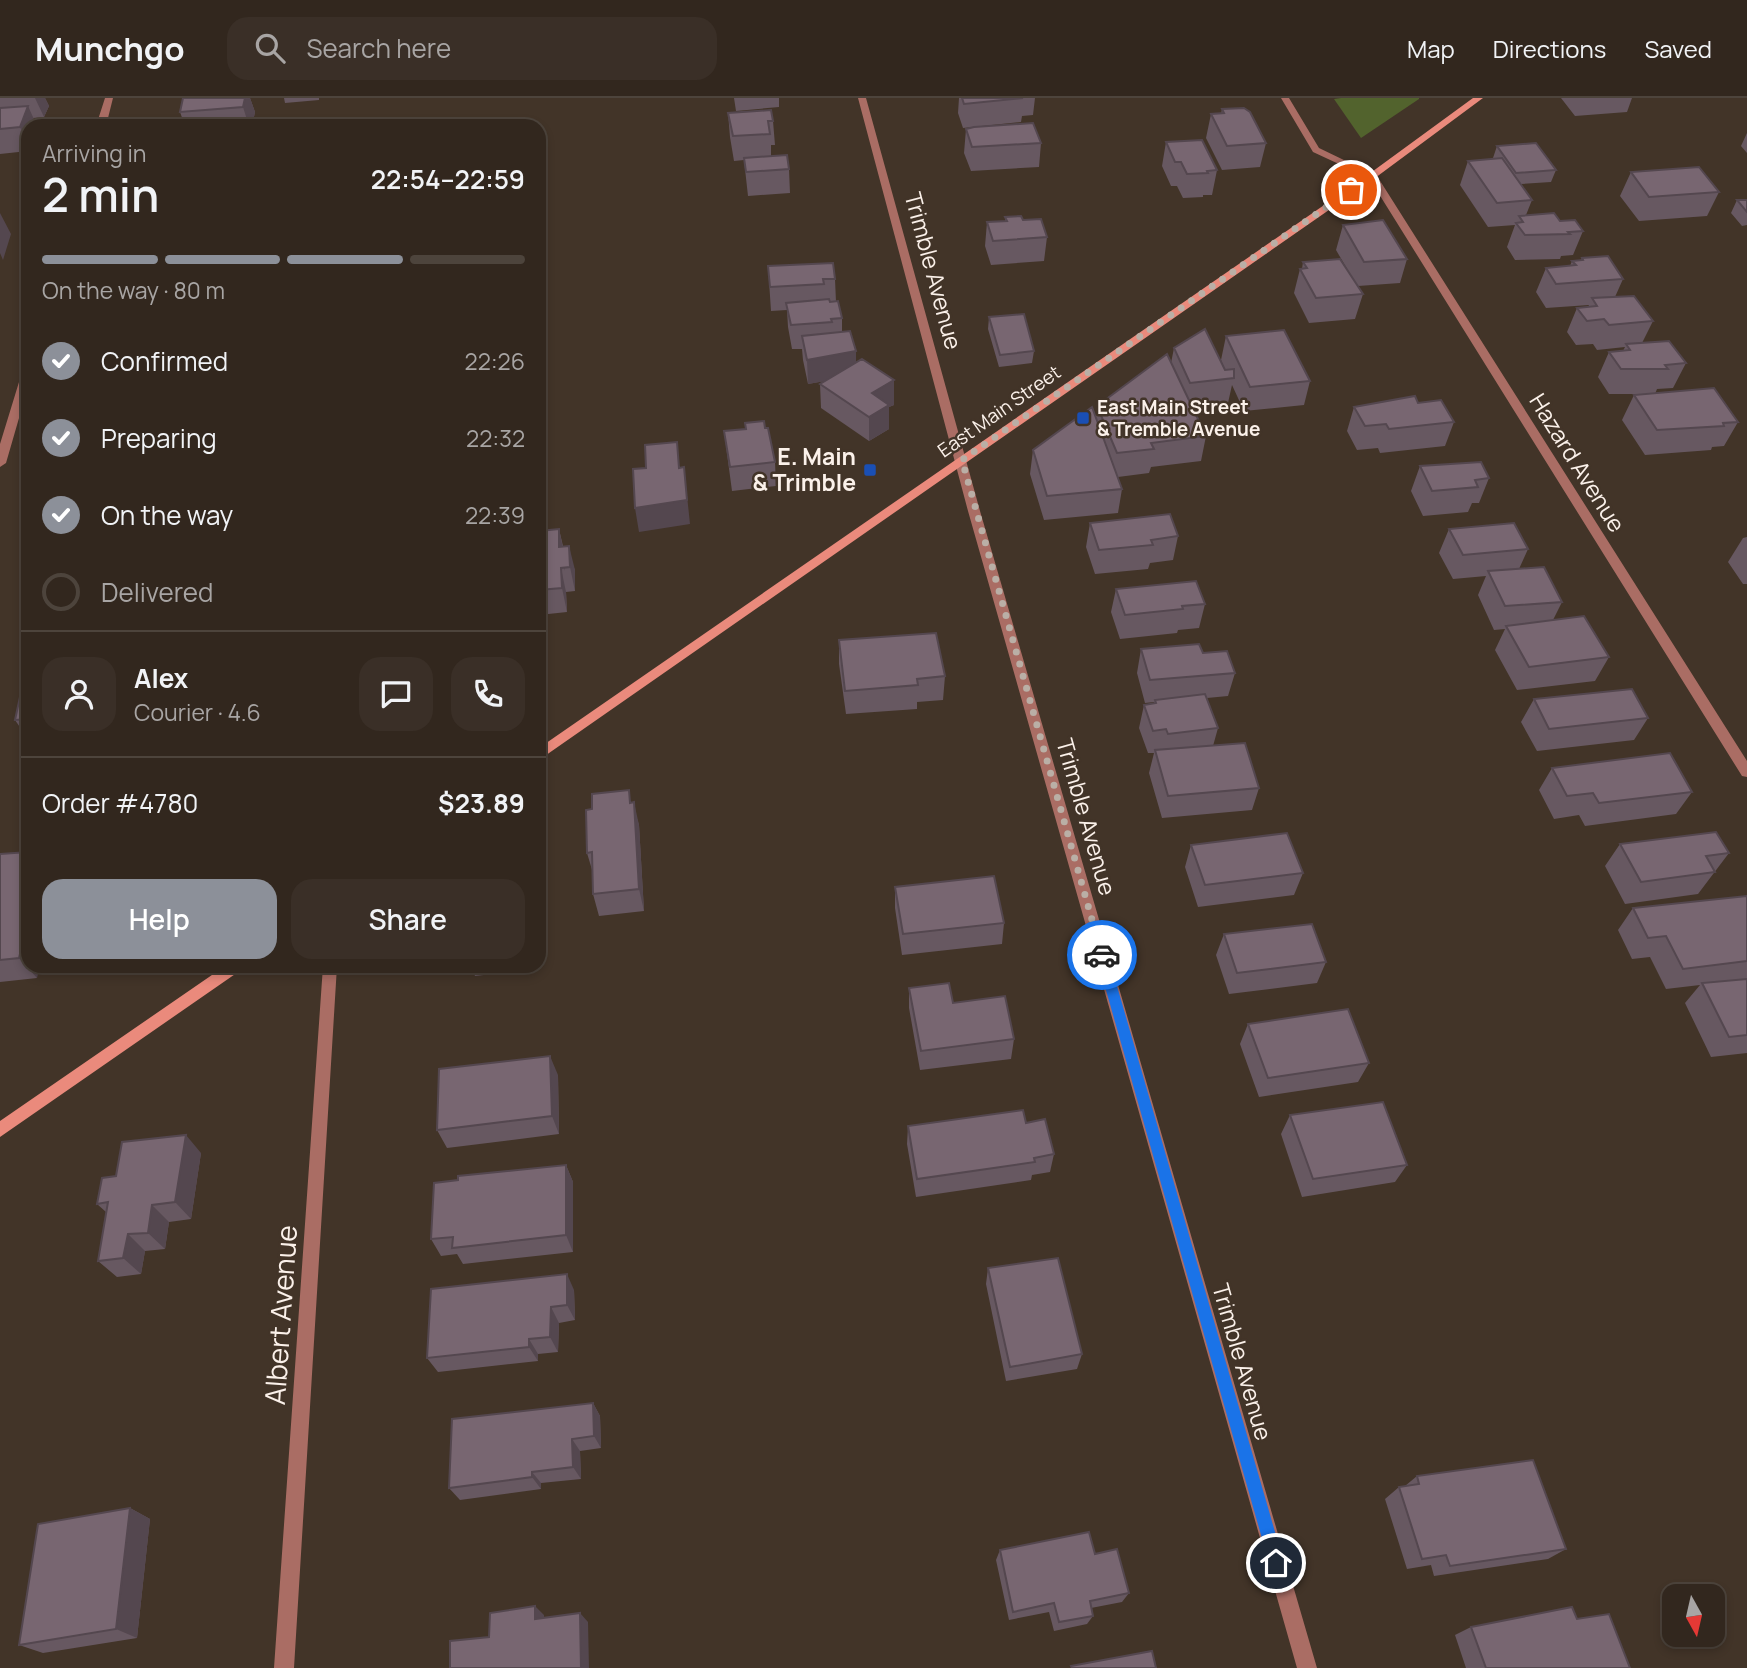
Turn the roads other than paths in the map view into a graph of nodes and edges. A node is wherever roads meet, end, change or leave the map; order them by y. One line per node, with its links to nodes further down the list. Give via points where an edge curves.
1 (109, 98): 5 (street)
2 (862, 98): 8 (street, Trimble Avenue)
3 (1285, 98): 6 (street, via 1316,150)
4 (1479, 98): 6 (street, East Main Street)
5 (102, 119)
6 (1372, 176): 8 (street, East Main Street); 11 (street, Hazard Avenue)
7 (21, 392): 9 (street)
8 (962, 460): 10 (street, East Main Street); 16 (street, Trimble Avenue)
9 (0, 463)
10 (546, 750)
11 (1747, 772)
12 (226, 973): 14 (street)
13 (330, 973): 15 (street, Albert Avenue)
14 (0, 1130)
15 (284, 1668)
16 (1307, 1668)

